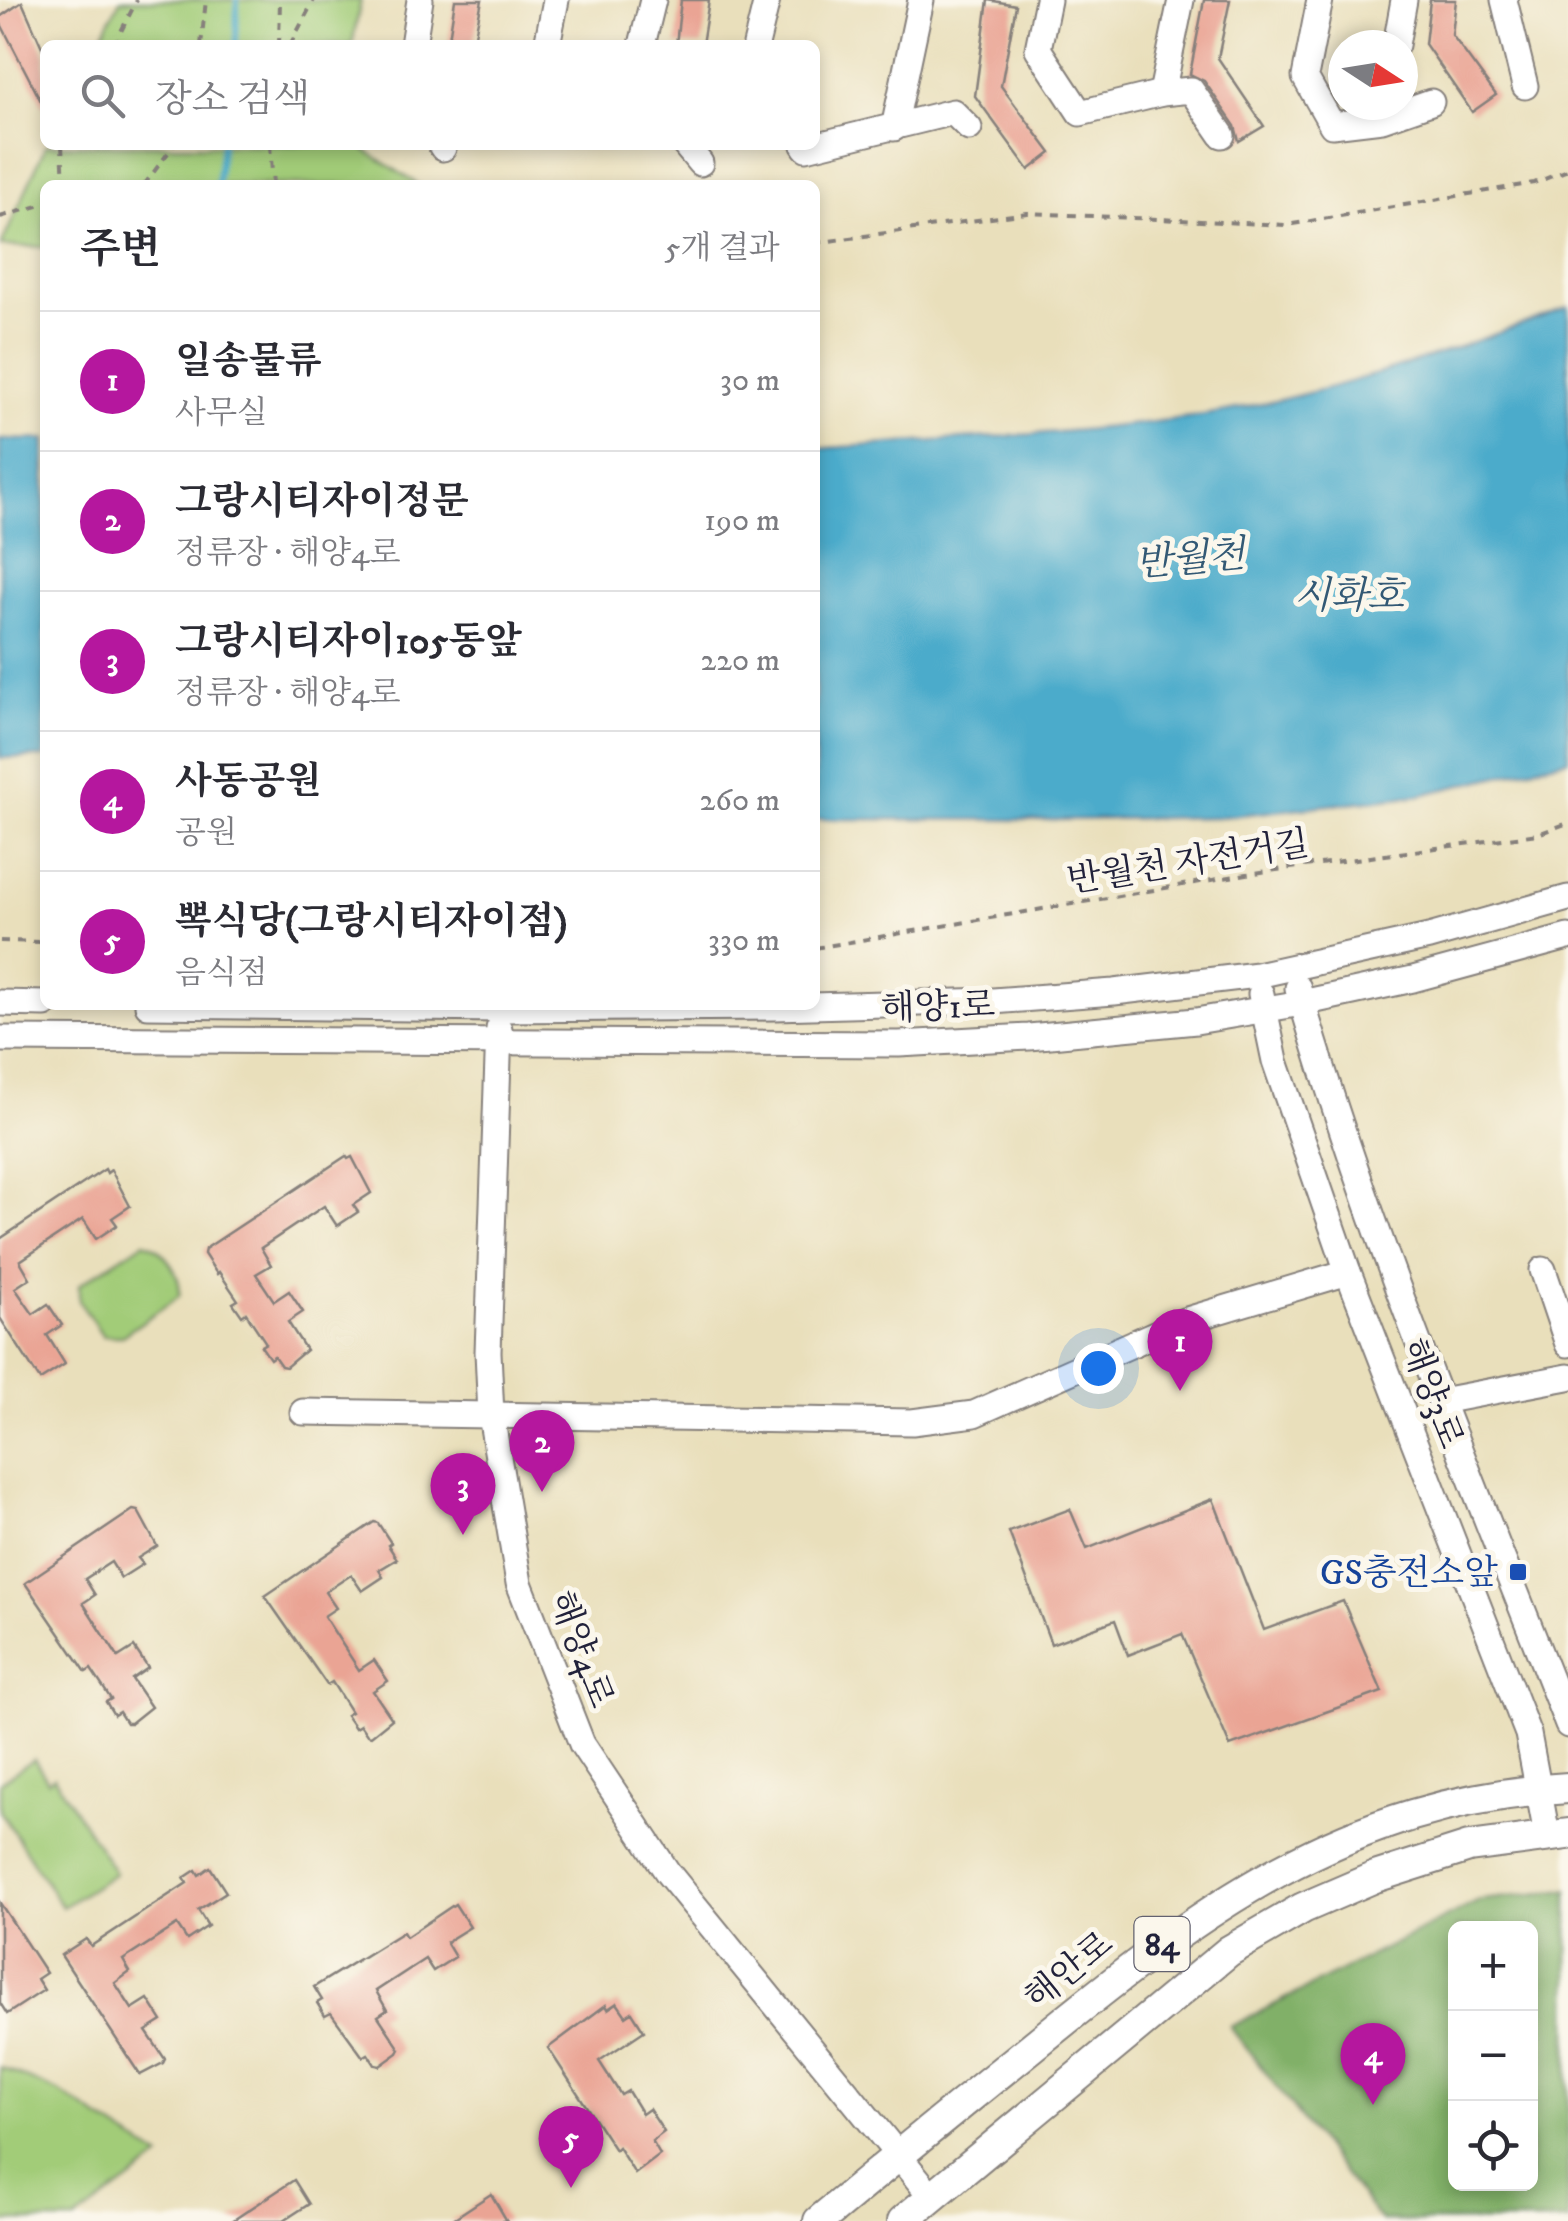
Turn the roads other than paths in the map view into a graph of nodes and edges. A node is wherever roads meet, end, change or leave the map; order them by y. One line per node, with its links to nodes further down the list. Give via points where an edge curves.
1 (420, 0): 12 (street)
2 (556, 0): 13 (street)
3 (653, 0): 14 (street)
4 (767, 0): 15 (street)
5 (921, 0): 23 (street)
6 (1048, 0): 17 (street, via 1038,49 1080,113)
7 (1181, 0): 17 (street)
8 (1320, 0): 20 (street, via 1305,77)
9 (1404, 0): 11 (street)
10 (1504, 0): 16 (street)
11 (1399, 30)
12 (414, 40)
13 (549, 40)
14 (643, 40)
15 (757, 40)
16 (1525, 86)
17 (1162, 94): 25 (street, via 1191,90)
18 (1430, 102): 19 (street)
19 (1418, 105)
20 (1328, 118)
21 (1329, 120): 22 (street)
22 (1352, 120)
23 (894, 128): 24 (street, via 954,112); 26 (street)
24 (969, 128)
25 (1222, 134)
26 (820, 145)
27 (1568, 898): 29 (street, 해양1로)
28 (1568, 936): 31 (street, 해양1로)
29 (1292, 968): 30 (street, 해양1로); 31 (street, 해양3로)
30 (1257, 975): 34 (street, 해양1로, via 993,1001); 36 (street, 해양3로)
31 (1302, 1003): 36 (street, 해양1로); 43 (street, 해양3로, via 1377,1234)
32 (0, 1004): 33 (street)
33 (40, 1004)
34 (820, 1006)
35 (499, 1010): 38 (street, 해양4로)
36 (1264, 1010): 38 (street, 해양1로, via 899,1044); 40 (street, 해양3로, via 1275,1061)
37 (0, 1039): 38 (street, 해양1로)
38 (498, 1044): 45 (street, 해양4로)
39 (1543, 1270): 41 (street)
40 (1348, 1272): 45 (street, via 1184,1322 974,1414 912,1422); 47 (street, 해양3로)
41 (1568, 1344)
42 (1568, 1377): 43 (street)
43 (1441, 1400): 46 (street, 해양3로)
44 (304, 1412): 45 (street)
45 (490, 1415): 49 (street, 해양4로, via 518,1583 582,1744 668,1873)
46 (1568, 1725)
47 (1553, 1789): 48 (street, 해양3로); 49 (main road, 해안로 / 84, via 1482,1796 1381,1823 1238,1893 1142,1958)
48 (1558, 1835): 50 (main road, 84, via 1469,1847 1303,1908 1229,1951)
49 (899, 2155): 50 (street, 해양4로); 51 (main road, 해안로 / 84)
50 (932, 2198): 52 (main road, 84)
51 (819, 2221)
52 (903, 2221)

